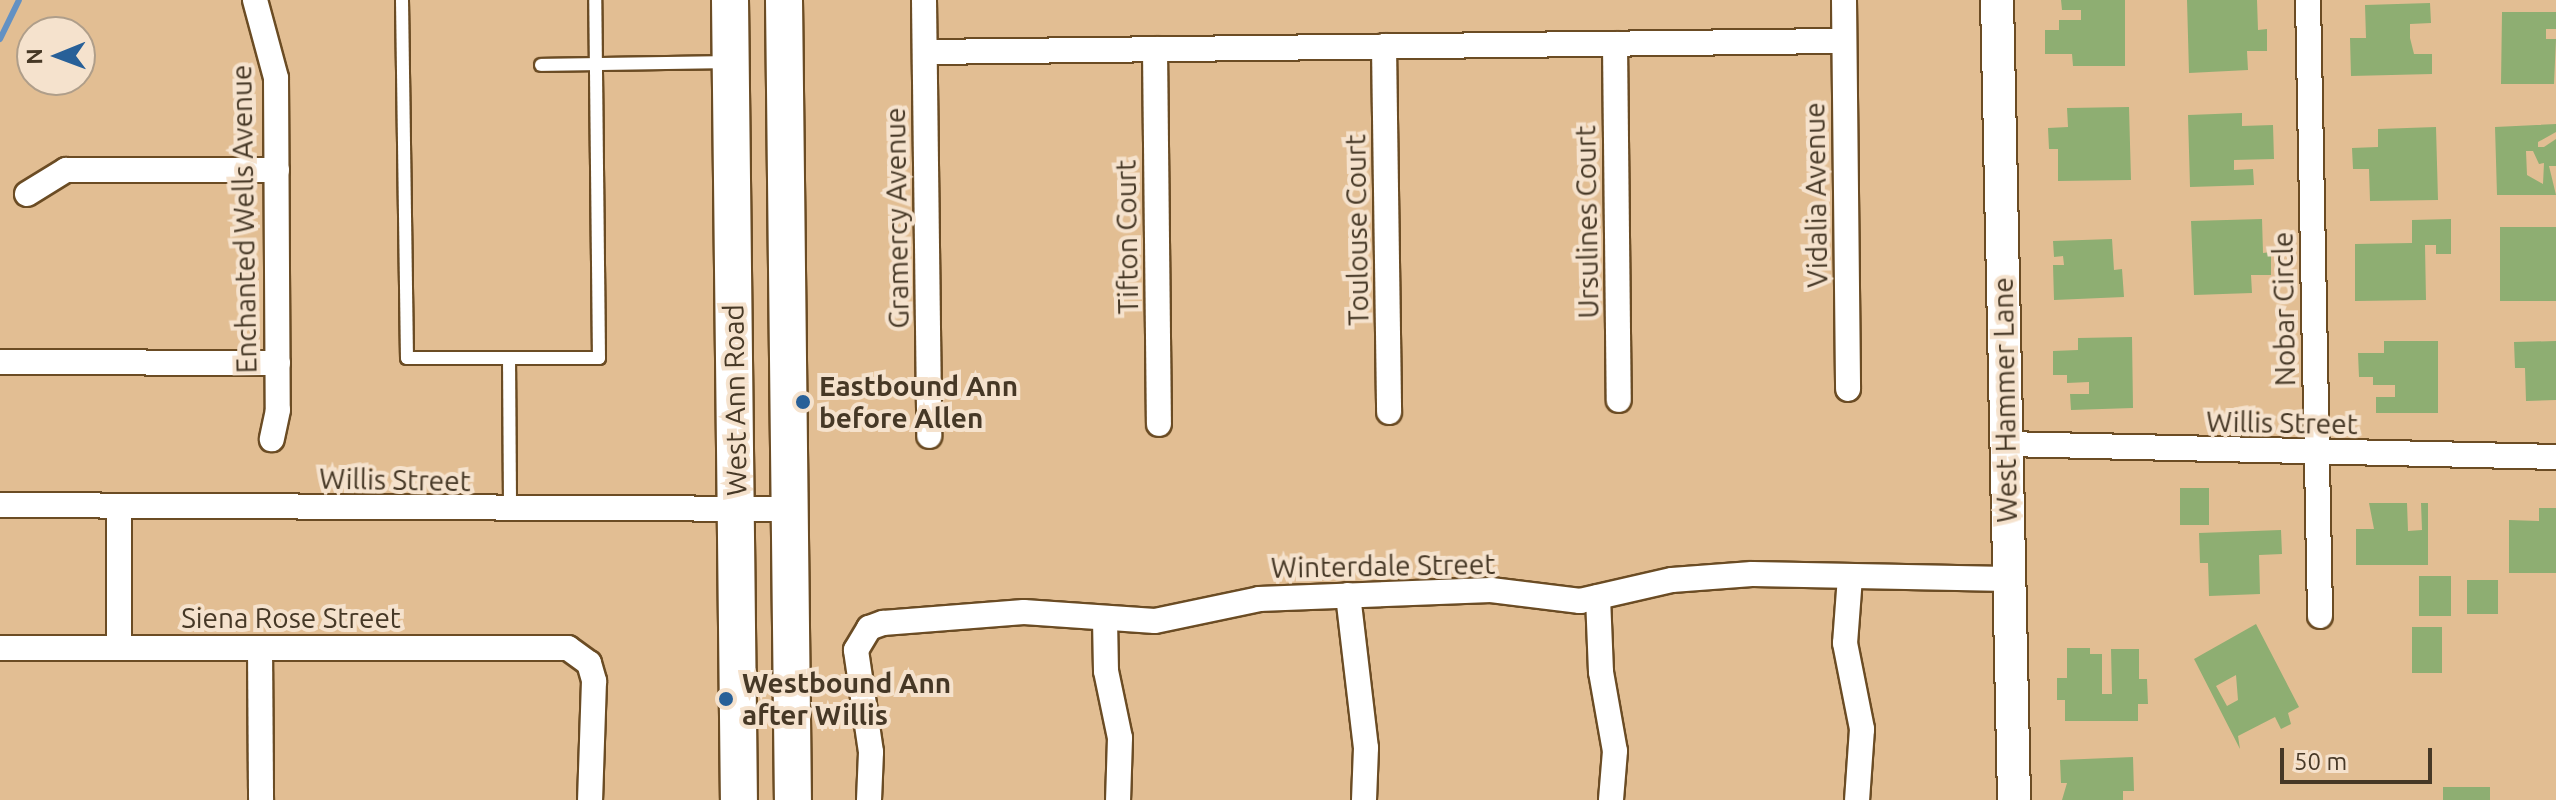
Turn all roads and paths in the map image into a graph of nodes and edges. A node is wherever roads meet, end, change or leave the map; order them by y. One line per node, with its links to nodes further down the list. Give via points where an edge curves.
1 (255, 0): 18 (street, Enchanted Wells Avenue, via 276,78)
2 (402, 0): 21 (lane, via 407,358)
3 (595, 0): 16 (lane)
4 (730, 0): 15 (main road, West Ann Road)
5 (784, 0): 20 (main road, West Ann Road)
6 (924, 0): 14 (street, Gramercy Avenue)
7 (1844, 0): 10 (street, Vidalia Avenue)
8 (1997, 0): 30 (street, West Hammer Lane)
9 (2308, 0): 31 (street, Nobar Circle)
10 (1844, 41): 11 (street); 24 (street, Vidalia Avenue)
11 (1615, 44): 12 (street); 25 (street, Ursulines Court)
12 (1384, 46): 13 (street); 26 (street, Toulouse Court)
13 (1155, 49): 14 (street); 27 (street, Tifton Court)
14 (925, 52): 28 (street, Gramercy Avenue)
15 (731, 61): 16 (lane); 20 (main road, via 748,77 760,100); 36 (main road, West Ann Road)
16 (596, 64): 17 (lane); 21 (lane, via 599,358)
17 (541, 65)
18 (277, 170): 19 (street, via 66,170); 23 (street, Enchanted Wells Avenue)
19 (27, 194)
20 (787, 285): 35 (main road, West Ann Road)
21 (509, 358): 37 (lane)
22 (0, 362): 23 (street)
23 (278, 363): 29 (street, Enchanted Wells Avenue)
24 (1848, 389)
25 (1619, 400)
26 (1389, 412)
27 (1159, 424)
28 (929, 436)
29 (272, 439)
30 (2006, 444): 31 (street, Willis Street); 39 (street, West Hammer Lane)
31 (2317, 453): 32 (street, Willis Street); 42 (street, Nobar Circle)
32 (2556, 457)
33 (0, 505): 34 (street, Willis Street)
34 (119, 507): 37 (street, Willis Street); 45 (street)
35 (790, 509): 36 (street, Willis Street); 50 (main road, West Ann Road)
36 (736, 510): 37 (street, Willis Street); 49 (main road, West Ann Road)
37 (510, 511)
38 (1850, 577): 39 (street, Winterdale Street); 41 (street, Winterdale Street, via 1703,577); 55 (street, via 1845,643 1862,729)
39 (2009, 579): 56 (street, West Hammer Lane)
40 (1348, 595): 41 (street, Winterdale Street, via 1491,590 1551,601); 43 (street, Winterdale Street, via 1259,599 1155,621); 53 (street, via 1366,748)
41 (1598, 597): 54 (street, via 1601,672 1615,751)
42 (2320, 616)
43 (1105, 619): 51 (street, Winterdale Street, via 1024,612 903,620 869,628 860,637 856,668 871,752); 52 (street, via 1106,671 1120,738)
44 (0, 648): 45 (street, Siena Rose Street)
45 (119, 648): 46 (street, Siena Rose Street)
46 (260, 648): 47 (street); 48 (street, Siena Rose Street, via 552,645 579,655 589,663 594,681)
47 (261, 800)
48 (590, 800)
49 (739, 800)
50 (793, 800)
51 (869, 800)
52 (1118, 800)
53 (1364, 800)
54 (1611, 800)
55 (1857, 800)
56 (2014, 800)

